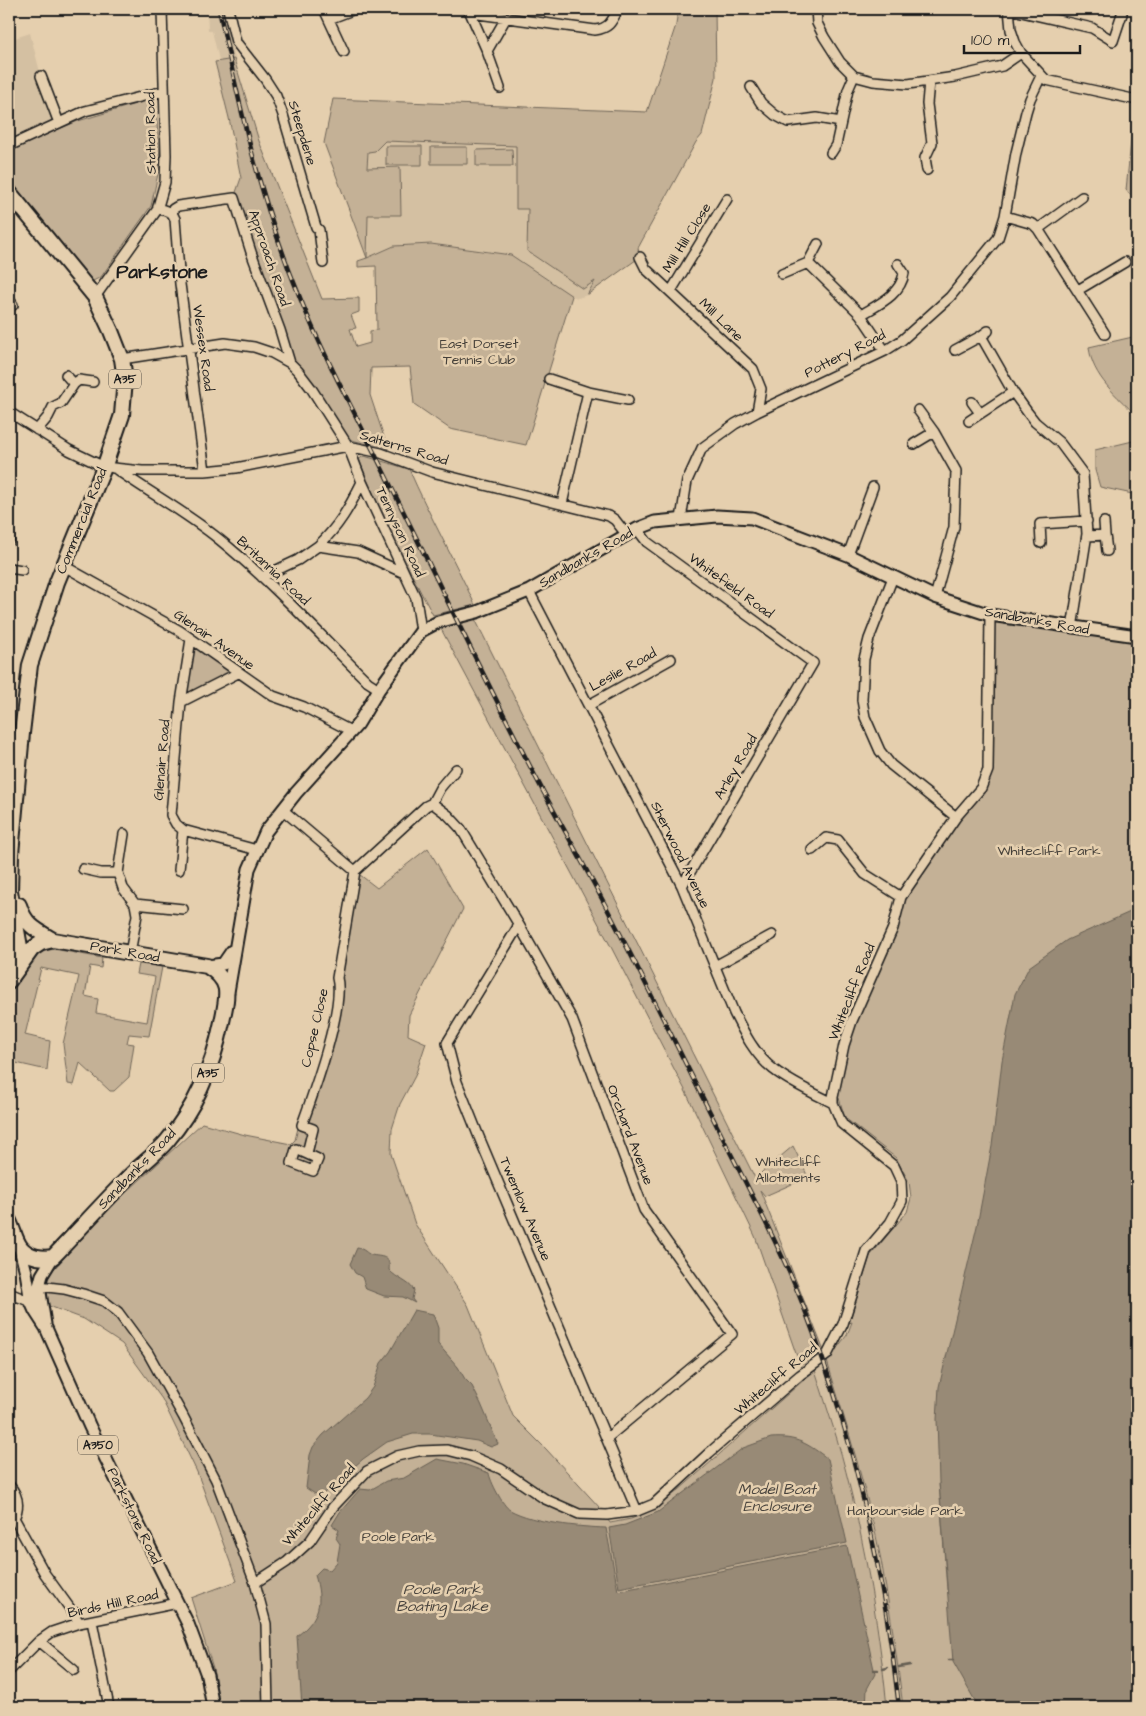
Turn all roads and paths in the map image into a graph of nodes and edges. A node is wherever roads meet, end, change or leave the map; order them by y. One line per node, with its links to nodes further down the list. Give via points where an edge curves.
1 (162, 9): 21 (street, Station Road)
2 (228, 9): 39 (street, Steepdene, via 236,42 276,96 317,220)
3 (324, 9): 11 (street)
4 (355, 9): 11 (street)
5 (618, 9): 10 (street, via 604,29 595,30)
6 (816, 9): 16 (street, via 817,23 824,37 840,62)
7 (1009, 9): 9 (street, via 1092,28 1113,41); 14 (street, via 1011,30)
8 (470, 11): 10 (street); 12 (street)
9 (1122, 14)
10 (506, 18): 12 (street)
11 (329, 19): 13 (street)
12 (487, 51): 20 (street)
13 (344, 52)
14 (1021, 53): 17 (street); 18 (street, via 1002,66)
15 (40, 76): 24 (street)
16 (854, 76): 18 (street, via 896,84); 23 (street)
17 (1042, 76): 22 (street, via 1046,80); 33 (street, Pottery Road, via 1026,112)
18 (929, 82): 27 (street, via 927,104 932,143 920,157)
19 (750, 87): 23 (street, via 775,115 788,122 817,118)
20 (500, 88)
21 (164, 91): 24 (street, via 85,111); 31 (street, Station Road, via 166,171)
22 (1137, 100)
23 (841, 122): 26 (street)
24 (59, 123): 25 (street)
25 (9, 146)
26 (831, 153)
27 (927, 170)
28 (9, 192): 44 (highway, Commercial Road / A35)
29 (1082, 197): 34 (street)
30 (727, 199): 43 (street, Mill Hill Close)
31 (158, 208): 32 (street); 44 (street, Station Road)
32 (172, 213): 47 (street, Wessex Road); 51 (street, Approach Road, via 178,206 234,198)
33 (1005, 216): 34 (street, via 1033,224); 49 (street, Pottery Road, via 998,238 950,297)
34 (1038, 229): 42 (street)
35 (818, 244): 37 (street)
36 (640, 257): 43 (street, Mill Lane, via 646,269)
37 (808, 262): 41 (street); 45 (street)
38 (1125, 262): 42 (street)
39 (323, 263)
40 (898, 264): 45 (street, via 904,273 898,288 890,297)
41 (782, 274)
42 (1078, 290): 46 (street)
43 (671, 291): 62 (street, Mill Lane, via 753,369 761,389)
44 (95, 296): 50 (highway, Commercial Road / A35)
45 (861, 315): 49 (street)
46 (1105, 334)
47 (188, 348): 50 (street); 51 (street, via 236,344 272,353); 71 (street, Wessex Road)
48 (955, 350): 57 (street, via 984,333)
49 (885, 351): 62 (street, Pottery Road)
50 (122, 359): 69 (highway, Commercial Road / A35, via 125,379 122,415)
51 (290, 363): 68 (street, Tennyson Road, via 311,388)
52 (66, 375): 55 (street)
53 (549, 379): 56 (street)
54 (93, 382): 55 (street, via 79,380)
55 (74, 384): 65 (street)
56 (588, 392): 58 (street); 75 (street)
57 (1013, 392): 63 (street); 77 (street, via 1035,422 1060,442 1084,474)
58 (628, 400)
59 (972, 402): 63 (street)
60 (918, 410): 66 (street)
61 (9, 412): 65 (street)
62 (757, 412): 76 (street, Pottery Road, via 702,448 687,482)
63 (980, 413): 64 (street)
64 (969, 421)
65 (36, 430): 69 (street, via 69,450)
66 (934, 432): 67 (street); 95 (street, via 956,471 954,527)
67 (914, 444)
68 (348, 446): 71 (street, Salterns Road); 72 (street, Tennyson Road); 75 (street, Salterns Road, via 381,453 432,472)
69 (109, 466): 70 (street, Salterns Road); 73 (street, Britannia Road); 88 (highway, Commercial Road / A35)
70 (142, 471): 71 (street, Salterns Road); 73 (street)
71 (205, 471)
72 (362, 482): 85 (street, via 335,530); 91 (street, Tennyson Road)
73 (138, 484): 92 (street, Britannia Road, via 219,539)
74 (873, 487): 87 (street)
75 (562, 504): 79 (street, Salterns Road, via 609,516)
76 (681, 519): 79 (main road, Sandbanks Road, via 655,522); 87 (main road, Sandbanks Road, via 752,518)
77 (1087, 521): 81 (street); 84 (street, via 1040,524)
78 (1104, 522): 80 (street)
79 (632, 531): 94 (main road, Sandbanks Road); 102 (street, Whitefield Road)
80 (1105, 535): 81 (street); 86 (street)
81 (1087, 536): 97 (street)
82 (9, 537): 83 (street)
83 (9, 541)
84 (1041, 544)
85 (318, 546): 91 (street, via 358,552); 92 (street, via 298,560)
86 (1106, 551)
87 (848, 555): 93 (main road, Sandbanks Road)
88 (64, 566): 100 (street, Glenair Avenue); 120 (highway, Commercial Road / A35, via 26,682)
89 (9, 568): 90 (street)
90 (22, 570)
91 (404, 573): 98 (street, Tennyson Road, via 416,598)
92 (262, 577): 104 (street, Britannia Road)
93 (893, 577): 95 (main road, Sandbanks Road); 111 (street, via 864,659 862,700 865,717 890,765)
94 (529, 591): 98 (main road, Sandbanks Road, via 477,612 438,622); 106 (street, Sherwood Avenue)
95 (935, 597): 96 (main road, Sandbanks Road)
96 (990, 615): 97 (main road, Sandbanks Road); 111 (street, Whitecliff Road, via 988,770 981,788)
97 (1072, 628): 99 (main road, Sandbanks Road)
98 (421, 631): 104 (main road, Sandbanks Road)
99 (1137, 636)
100 (191, 639): 103 (street, Glenair Avenue); 105 (street, Glenair Road)
101 (671, 659): 106 (street, Leslie Road)
102 (813, 663): 121 (street, Arley Road)
103 (238, 674): 105 (street, Glenair Road); 107 (street, Glenair Avenue, via 273,696 304,707)
104 (378, 689): 107 (main road, Sandbanks Road)
105 (181, 702): 112 (street, Glenair Road, via 171,815)
106 (589, 705): 121 (street, Sherwood Avenue)
107 (351, 731): 110 (main road, Sandbanks Road)
108 (456, 769): 109 (street)
109 (432, 803): 118 (street); 125 (street, Orchard Avenue, via 461,828)
110 (283, 810): 114 (main road, Sandbanks Road, via 266,831); 118 (street)
111 (956, 817): 122 (street, Whitecliff Road)
112 (184, 830): 114 (street); 117 (street)
113 (124, 834): 119 (street)
114 (257, 850): 128 (main road, Sandbanks Road, via 249,869)
115 (812, 850): 122 (street, via 826,838 838,840 865,874)
116 (83, 869): 119 (street)
117 (179, 870)
118 (356, 871): 136 (street, Copse Close, via 337,978 339,986 334,1018 302,1125 313,1129)
119 (118, 873): 123 (street, via 123,888)
120 (10, 884): 127 (highway, Commercial Road / A35, via 25,920); 130 (highway, Commercial Road / A35, via 20,947)
121 (682, 886): 132 (street, Sherwood Avenue)
122 (901, 897): 135 (street, Whitecliff Road, via 893,928 844,1045)
123 (135, 904): 124 (street); 129 (street, via 137,915)
124 (183, 909)
125 (520, 925): 144 (street, Twemlow Avenue, via 447,1043 457,1082 479,1137); 144 (street, Orchard Avenue, via 572,1019 644,1210 732,1334)
126 (772, 935): 132 (street)
127 (53, 940): 129 (highway, Park Road / A35); 130 (highway, via 40,942)
128 (236, 942): 131 (main road, Sandbanks Road, via 223,964); 134 (main road, Sandbanks Road)
129 (130, 953): 131 (highway, Park Road / A35)
130 (19, 966): 133 (highway)
131 (207, 966): 134 (highway, via 222,979)
132 (715, 966): 135 (street, Sherwood Avenue, via 752,1046 772,1068)
133 (9, 981)
134 (227, 994): 139 (highway, Sandbanks Road / A35, via 209,1071 185,1118 166,1142)
135 (834, 1104): 146 (street, Whitecliff Road, via 842,1124 894,1166 901,1181 902,1201 890,1223 866,1251 836,1339 827,1355 709,1453 654,1504)
136 (307, 1153)
137 (9, 1221): 138 (highway, Parkstone Road)
138 (20, 1249): 139 (highway, via 29,1255); 142 (main road, Parkstone Road / A350)
139 (46, 1257): 140 (main road)
140 (40, 1286): 143 (main road, Parkstone Road / A350); 148 (street, via 64,1289 104,1302 118,1312 148,1353 216,1480)
141 (12, 1298): 142 (street)
142 (31, 1302): 143 (main road, Parkstone Road / A350)
143 (46, 1328): 149 (main road, Parkstone Road / A350, via 90,1427)
144 (607, 1438): 146 (street, Twemlow Avenue)
145 (9, 1485): 147 (street, via 19,1510)
146 (637, 1511): 148 (street, Whitecliff Road, via 579,1514 545,1499 501,1469 471,1456 447,1450 419,1451 398,1456 367,1471 333,1507 310,1541 287,1562)
147 (12, 1518): 151 (street)
148 (255, 1583): 157 (street, via 266,1624)
149 (178, 1603): 150 (street, Birds Hill Road); 156 (main road, Parkstone Road / A350, via 207,1676)
150 (92, 1621): 151 (street, Birds Hill Road); 155 (street)
151 (78, 1623): 152 (street, Birds Hill Road, via 52,1632)
152 (39, 1641): 153 (street); 154 (street, Birds Hill Road)
153 (74, 1670)
154 (9, 1671)
155 (110, 1707)
156 (213, 1707)
157 (268, 1707)

